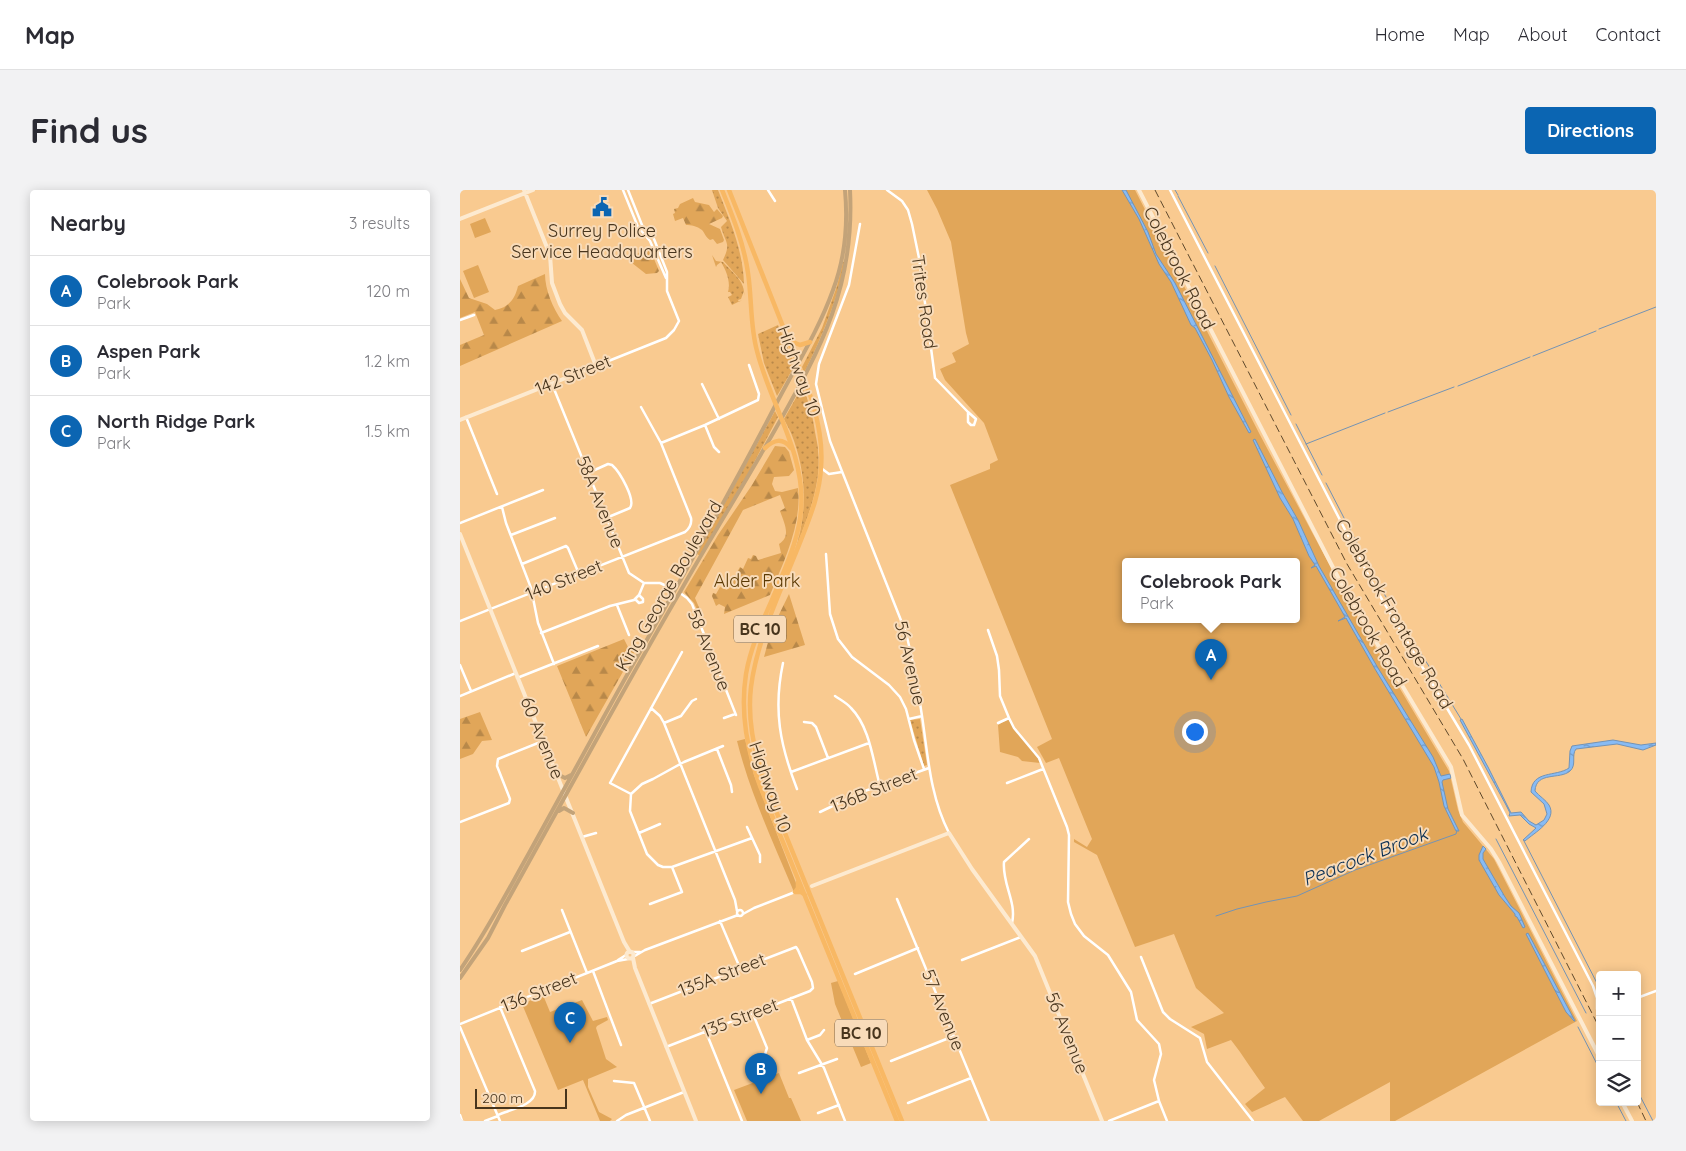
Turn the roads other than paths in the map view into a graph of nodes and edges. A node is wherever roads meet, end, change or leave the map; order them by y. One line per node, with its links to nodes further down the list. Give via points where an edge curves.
1 (533, 190): 12 (street)
2 (623, 190): 17 (street, via 638,227 650,241)
3 (628, 190): 17 (street, via 642,225 656,243 668,272)
4 (722, 190): 29 (highway, Highway 10 / BC 10, via 745,255 756,351)
5 (728, 190): 21 (highway, Highway 10 / BC 10)
6 (768, 190): 13 (street)
7 (845, 190): 22 (main road, King George Boulevard, via 845,238 838,275)
8 (850, 190): 16 (main road, King George Boulevard, via 851,228)
9 (887, 190): 31 (street, Trites Road, via 902,201 912,224 935,378)
10 (1139, 190): 159 (street, Colebrook Road, via 1342,585 1451,768 1462,815 1499,862)
11 (1170, 190): 146 (street, Colebrook Frontage Road, via 1374,586 1469,745)
12 (525, 192): 14 (street); 25 (street, via 550,255 552,283 560,304 582,330)
13 (775, 201)
14 (460, 219)
15 (860, 224): 18 (street, 56 Avenue)
16 (843, 278): 18 (street); 26 (main road, King George Boulevard, via 829,325)
17 (667, 279): 25 (street, 142 Street, via 667,291 679,321 674,330 666,338)
18 (850, 280): 43 (street, 56 Avenue, via 819,364 816,384)
19 (474, 315): 20 (street)
20 (460, 320)
21 (788, 340): 22 (highway, via 800,345); 24 (highway, Highway 10 / BC 10)
22 (810, 342): 24 (main road, King George Boulevard)
23 (749, 365): 33 (street, via 759,399)
24 (798, 365): 26 (highway, Highway 10 / BC 10); 29 (main road, King George Boulevard)
25 (596, 366): 27 (street, 142 Street)
26 (804, 378): 34 (main road, King George Boulevard); 41 (highway, Highway 10 / BC 10, via 817,418)
27 (552, 384): 32 (street, 142 Street); 42 (street, 58A Avenue)
28 (702, 384): 33 (street)
29 (776, 404): 34 (highway, Highway 10 / BC 10); 57 (main road, King George Boulevard)
30 (641, 407): 37 (street)
31 (968, 412): 31 (street, Trites Road, via 976,419 974,425 968,422)
32 (466, 418): 35 (street, 142 Street); 45 (street)
33 (719, 419): 36 (street)
34 (781, 419): 38 (main road, King George Boulevard); 39 (highway, Highway 10 / BC 10)
35 (460, 420)
36 (705, 425): 37 (street); 40 (street)
37 (661, 443): 53 (street, 140 Street, via 692,523 685,532)
38 (765, 448): 39 (highway, via 780,440); 57 (main road, King George Boulevard)
39 (793, 451): 116 (highway, Highway 10 / BC 10, via 801,485 799,526 752,650 744,704 752,761)
40 (719, 452)
41 (821, 468): 43 (street, via 826,472); 120 (highway, Highway 10 / BC 10, via 811,514 756,657 749,703 757,762)
42 (588, 472): 48 (street, 58A Avenue); 48 (street, via 612,465 623,480 633,504)
43 (842, 472): 78 (street, 56 Avenue, via 906,633)
44 (544, 490): 46 (street)
45 (497, 494)
46 (502, 506): 49 (street); 51 (street)
47 (555, 518): 51 (street)
48 (606, 518): 53 (street, 58A Avenue)
49 (460, 523)
50 (460, 534): 62 (street, 60 Avenue)
51 (511, 536): 54 (street)
52 (826, 554): 80 (street, via 830,614 838,639 852,658 900,697)
53 (622, 557): 55 (street, 140 Street); 56 (street, 58A Avenue, via 629,573)
54 (522, 564): 55 (street, via 567,547); 58 (street)
55 (579, 574): 58 (street, 140 Street)
56 (644, 582): 57 (street, via 660,583); 59 (street)
57 (677, 592): 79 (street, 58 Avenue, via 692,604 735,714); 96 (main road, King George Boulevard); 103 (main road, King George Boulevard)
58 (532, 593): 62 (street, 140 Street); 65 (street)
59 (639, 595): 60 (street); 60 (street, via 643,602)
60 (635, 599): 61 (street)
61 (617, 604): 65 (street); 66 (street)
62 (490, 610): 63 (street, 140 Street); 72 (street, 60 Avenue)
63 (460, 622)
64 (988, 630): 81 (street, via 997,656 1000,696)
65 (542, 633): 69 (street)
66 (629, 635)
67 (598, 646): 69 (street)
68 (682, 652): 77 (street)
69 (554, 664): 72 (street)
70 (783, 664): 94 (street, via 778,716)
71 (460, 665): 73 (street)
72 (516, 675): 73 (street); 85 (street, 60 Avenue)
73 (471, 691): 74 (street)
74 (460, 696)
75 (835, 696): 86 (street, via 860,719)
76 (696, 699): 83 (street, via 681,716)
77 (651, 708): 83 (street); 102 (street, via 610,783)
78 (922, 716): 80 (street); 91 (street, 56 Avenue)
79 (724, 718)
80 (909, 718): 92 (street)
81 (1009, 718): 84 (street); 93 (street, via 1034,749)
82 (804, 722): 89 (street, via 816,727)
83 (664, 723): 90 (street)
84 (998, 723)
85 (543, 741): 95 (street, 60 Avenue); 107 (street, via 497,761 509,803)
86 (869, 743): 89 (street); 98 (street)
87 (723, 746): 88 (street)
88 (717, 749): 90 (street); 101 (street)
89 (828, 758): 94 (street)
90 (680, 764): 102 (street, via 642,784); 117 (street)
91 (929, 768): 92 (street, 136B Street); 112 (street, 56 Avenue, via 935,800)
92 (924, 769): 98 (street, 136B Street)
93 (1043, 769): 97 (street); 168 (street, via 1069,835 1068,902 1071,914 1084,936 1108,955 1131,992 1137,1020 1159,1044 1161,1054 1154,1080)
94 (790, 772): 99 (street)
95 (556, 774): 96 (main road, via 564,778); 100 (street, 60 Avenue)
96 (573, 774): 100 (main road, King George Boulevard)
97 (1007, 783)
98 (880, 786): 104 (street, 136B Street)
99 (797, 789)
100 (563, 791): 103 (street, 60 Avenue); 139 (main road, King George Boulevard, via 481,939)
101 (732, 792)
102 (631, 794): 110 (street, via 630,810)
103 (566, 796): 105 (street, 60 Avenue); 106 (main road, King George Boulevard)
104 (820, 812)
105 (572, 813): 106 (main road, via 564,808); 113 (street, 60 Avenue)
106 (556, 815): 143 (main road, King George Boulevard, via 488,938)
107 (460, 822)
108 (660, 824): 110 (street)
109 (748, 827): 114 (street)
110 (639, 832): 119 (street, via 647,854 663,867)
111 (596, 833): 113 (street)
112 (949, 833): 121 (street); 129 (street, 56 Avenue)
113 (582, 837): 135 (street, 60 Avenue)
114 (752, 838): 117 (street); 118 (street)
115 (1030, 839): 129 (street, via 1004,862 1004,878 1014,912)
116 (783, 841): 122 (highway, via 799,884); 123 (highway, Highway 10 / BC 10)
117 (716, 852): 119 (street); 127 (street)
118 (760, 862)
119 (672, 867): 125 (street, via 682,892)
120 (805, 882): 121 (highway); 131 (highway, Highway 10 / BC 10)
121 (812, 886): 131 (highway)
122 (795, 892): 123 (highway); 127 (street, 136 Street)
123 (806, 895): 184 (highway, Highway 10 / BC 10)
124 (898, 899): 133 (street, 57 Avenue)
125 (650, 904)
126 (562, 910): 130 (street)
127 (740, 912): 128 (street, 136 Street)
128 (720, 921): 135 (street, 136 Street); 138 (street)
129 (1012, 923): 132 (street, 56 Avenue)
130 (570, 932): 134 (street); 141 (street)
131 (826, 932): 185 (highway, Highway 10 / BC 10)
132 (1022, 936): 137 (street); 187 (street, 56 Avenue, via 1051,992)
133 (918, 948): 142 (street); 155 (street, 57 Avenue)
134 (522, 951)
135 (630, 956): 140 (street, 136 Street); 149 (street, 60 Avenue)
136 (1141, 957): 190 (street, via 1163,1012 1200,1038 1207,1062)
137 (962, 960)
138 (740, 968): 144 (street, 135A Street, via 796,947); 149 (street, 135A Street)
139 (460, 970)
140 (593, 971): 141 (street, 136 Street); 157 (street)
141 (587, 973): 150 (street, 136 Street)
142 (855, 974)
143 (460, 978)
144 (813, 988): 148 (street, 135 Street)
145 (1656, 991): 147 (street)
146 (1596, 996)
147 (1641, 997)
148 (791, 998): 151 (street, 135 Street); 156 (street)
149 (649, 1004): 158 (street, 60 Avenue)
150 (500, 1008): 152 (street, 136 Street); 175 (street, via 535,1096 532,1101)
151 (753, 1014): 154 (street, 135 Street); 161 (street, via 767,1048)
152 (460, 1025): 175 (street)
153 (824, 1030): 156 (street)
154 (706, 1032): 158 (street, 135 Street); 182 (street)
155 (954, 1036): 162 (street); 165 (street, 57 Avenue)
156 (807, 1040): 163 (street)
157 (621, 1045)
158 (666, 1047): 167 (street, 60 Avenue)
159 (1596, 1050)
160 (838, 1059): 163 (street)
161 (763, 1060)
162 (891, 1061)
163 (822, 1064): 164 (street); 170 (street)
164 (800, 1074)
165 (971, 1078): 169 (street); 186 (street, 57 Avenue)
166 (614, 1081): 172 (street, via 634,1083)
167 (684, 1092): 172 (street); 181 (street, 60 Avenue)
168 (1159, 1101): 188 (street); 189 (street)
169 (908, 1102)
170 (839, 1105): 173 (street); 183 (street)
171 (1624, 1106): 191 (street)
172 (645, 1107): 179 (street); 180 (street)
173 (818, 1112)
174 (460, 1115): 176 (street)
175 (498, 1115): 177 (street); 178 (street)
176 (462, 1121)
177 (485, 1121)
178 (500, 1121)
179 (617, 1121)
180 (650, 1121)
181 (696, 1121)
182 (742, 1121)
183 (845, 1121)
184 (897, 1121)
185 (902, 1121)
186 (989, 1121)
187 (1102, 1121)
188 (1109, 1121)
189 (1167, 1121)
190 (1253, 1121)
191 (1632, 1121)

